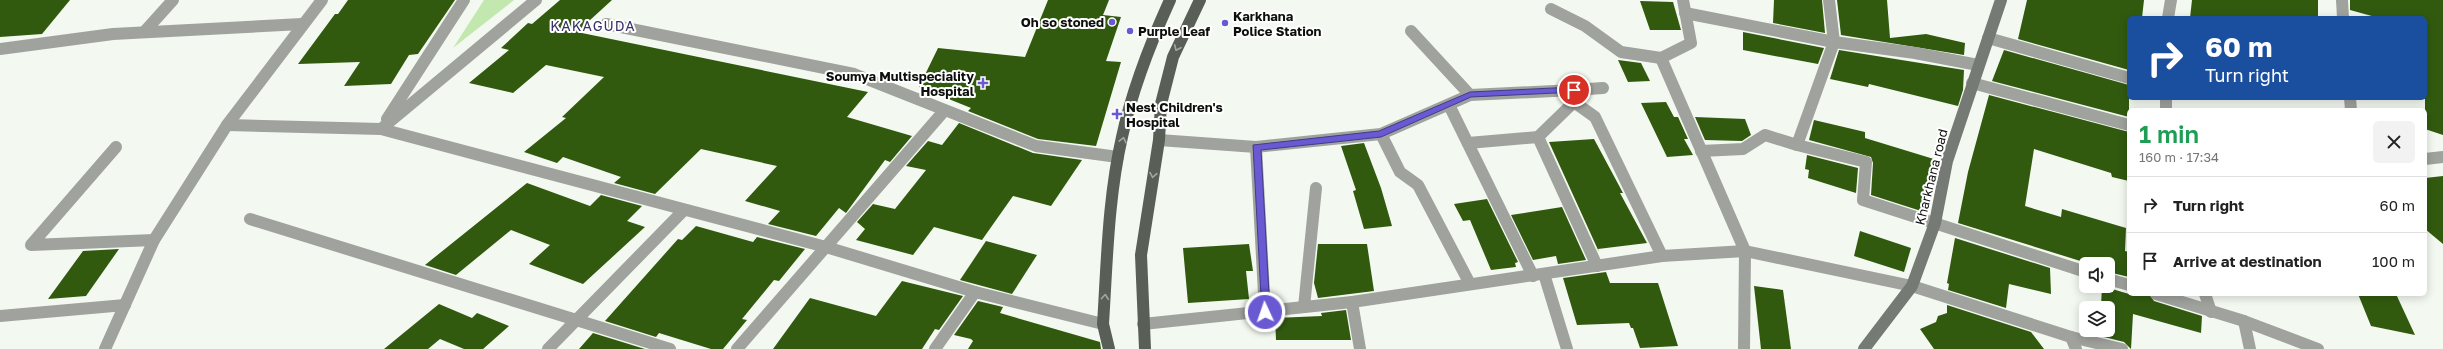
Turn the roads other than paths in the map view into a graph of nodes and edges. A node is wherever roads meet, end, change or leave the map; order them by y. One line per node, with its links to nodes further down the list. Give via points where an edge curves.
1 (173, 0): 18 (street)
2 (322, 0): 16 (street)
3 (464, 0): 34 (street)
4 (536, 0): 34 (street)
5 (1170, 0): 44 (main road, one-way to 5, via 1154,34)
6 (1200, 0): 37 (main road, one-way to 37, via 1173,56 1161,104)
7 (1683, 0): 13 (street)
8 (1829, 0): 21 (street)
9 (2001, 0): 20 (street, Kharkhana road)
10 (2172, 0): 14 (street)
11 (2342, 0): 15 (street)
12 (1551, 9): 23 (street, via 1585,26 1621,52)
13 (1685, 13): 21 (street); 23 (street, via 1691,43)
14 (2168, 16)
15 (2343, 16)
16 (302, 24): 18 (street); 32 (street)
17 (606, 24): 31 (street, via 854,74)
18 (146, 30): 22 (street)
19 (1411, 31): 28 (street)
20 (1988, 38): 24 (street, Kharkhana road); 25 (street)
21 (1834, 42): 24 (street); 39 (street)
22 (0, 49)
23 (1661, 58): 42 (street)
24 (1978, 65): 26 (street, Kharkhana road)
25 (2127, 77)
26 (1972, 83): 33 (street); 49 (street, Kharkhana road, via 1947,161)
27 (1603, 88): 29 (street)
28 (1470, 94): 29 (street); 30 (street)
29 (1574, 96): 36 (street); 53 (street, via 1595,117)
30 (1449, 105): 35 (street); 38 (street)
31 (944, 111): 44 (street, via 1036,146); 51 (street)
32 (227, 125): 34 (street); 50 (street)
33 (2127, 125)
34 (381, 129): 47 (street)
35 (1381, 134): 41 (street); 58 (street, via 1400,172 1418,185)
36 (1538, 137): 38 (street); 54 (street)
37 (1158, 140): 41 (street); 73 (main road, one-way to 73, via 1141,254)
38 (1468, 143): 56 (street)
39 (1797, 145): 42 (street, via 1765,135 1745,150); 49 (street, via 1866,162 1863,200)
40 (116, 147): 50 (street, via 31,246)
41 (1256, 147): 67 (street)
42 (1701, 151): 52 (street)
43 (2443, 157): 45 (street)
44 (1118, 158): 72 (main road, one-way to 44)
45 (2427, 159)
46 (1316, 188): 66 (street)
47 (684, 210): 51 (street); 70 (street)
48 (250, 220): 70 (street)
49 (1935, 223): 55 (street); 60 (street, Kharkhana road)
50 (154, 240): 65 (street)
51 (826, 247): 61 (street); 78 (street)
52 (1745, 251): 53 (street); 60 (street); 84 (street)
53 (1662, 256): 54 (street)
54 (1597, 266): 56 (street)
55 (2079, 270)
56 (1539, 275): 58 (street); 83 (street)
57 (2115, 281): 59 (street)
58 (1470, 284): 64 (street)
59 (2127, 284)
60 (1912, 286): 74 (street); 85 (street, Kharkhana road)
61 (975, 292): 72 (street); 79 (street)
62 (2162, 296): 68 (street)
63 (2206, 296): 68 (street)
64 (1352, 302): 66 (street); 82 (street)
65 (125, 305): 69 (street); 75 (street)
66 (1304, 307): 67 (street)
67 (1265, 312): 73 (street)
68 (2211, 312): 71 (street)
69 (0, 316)
70 (577, 321): 76 (street); 77 (street)
71 (2244, 321): 87 (street); 88 (street)
72 (1103, 324): 80 (main road)
73 (1143, 324): 81 (main road)
74 (2073, 343): 86 (street)
75 (105, 349)
76 (548, 349)
77 (670, 349)
78 (737, 349)
79 (935, 349)
80 (1109, 349)
81 (1145, 349)
82 (1360, 349)
83 (1567, 349)
84 (1744, 349)
85 (1864, 349)
86 (2122, 349)
87 (2250, 349)
88 (2318, 349)

